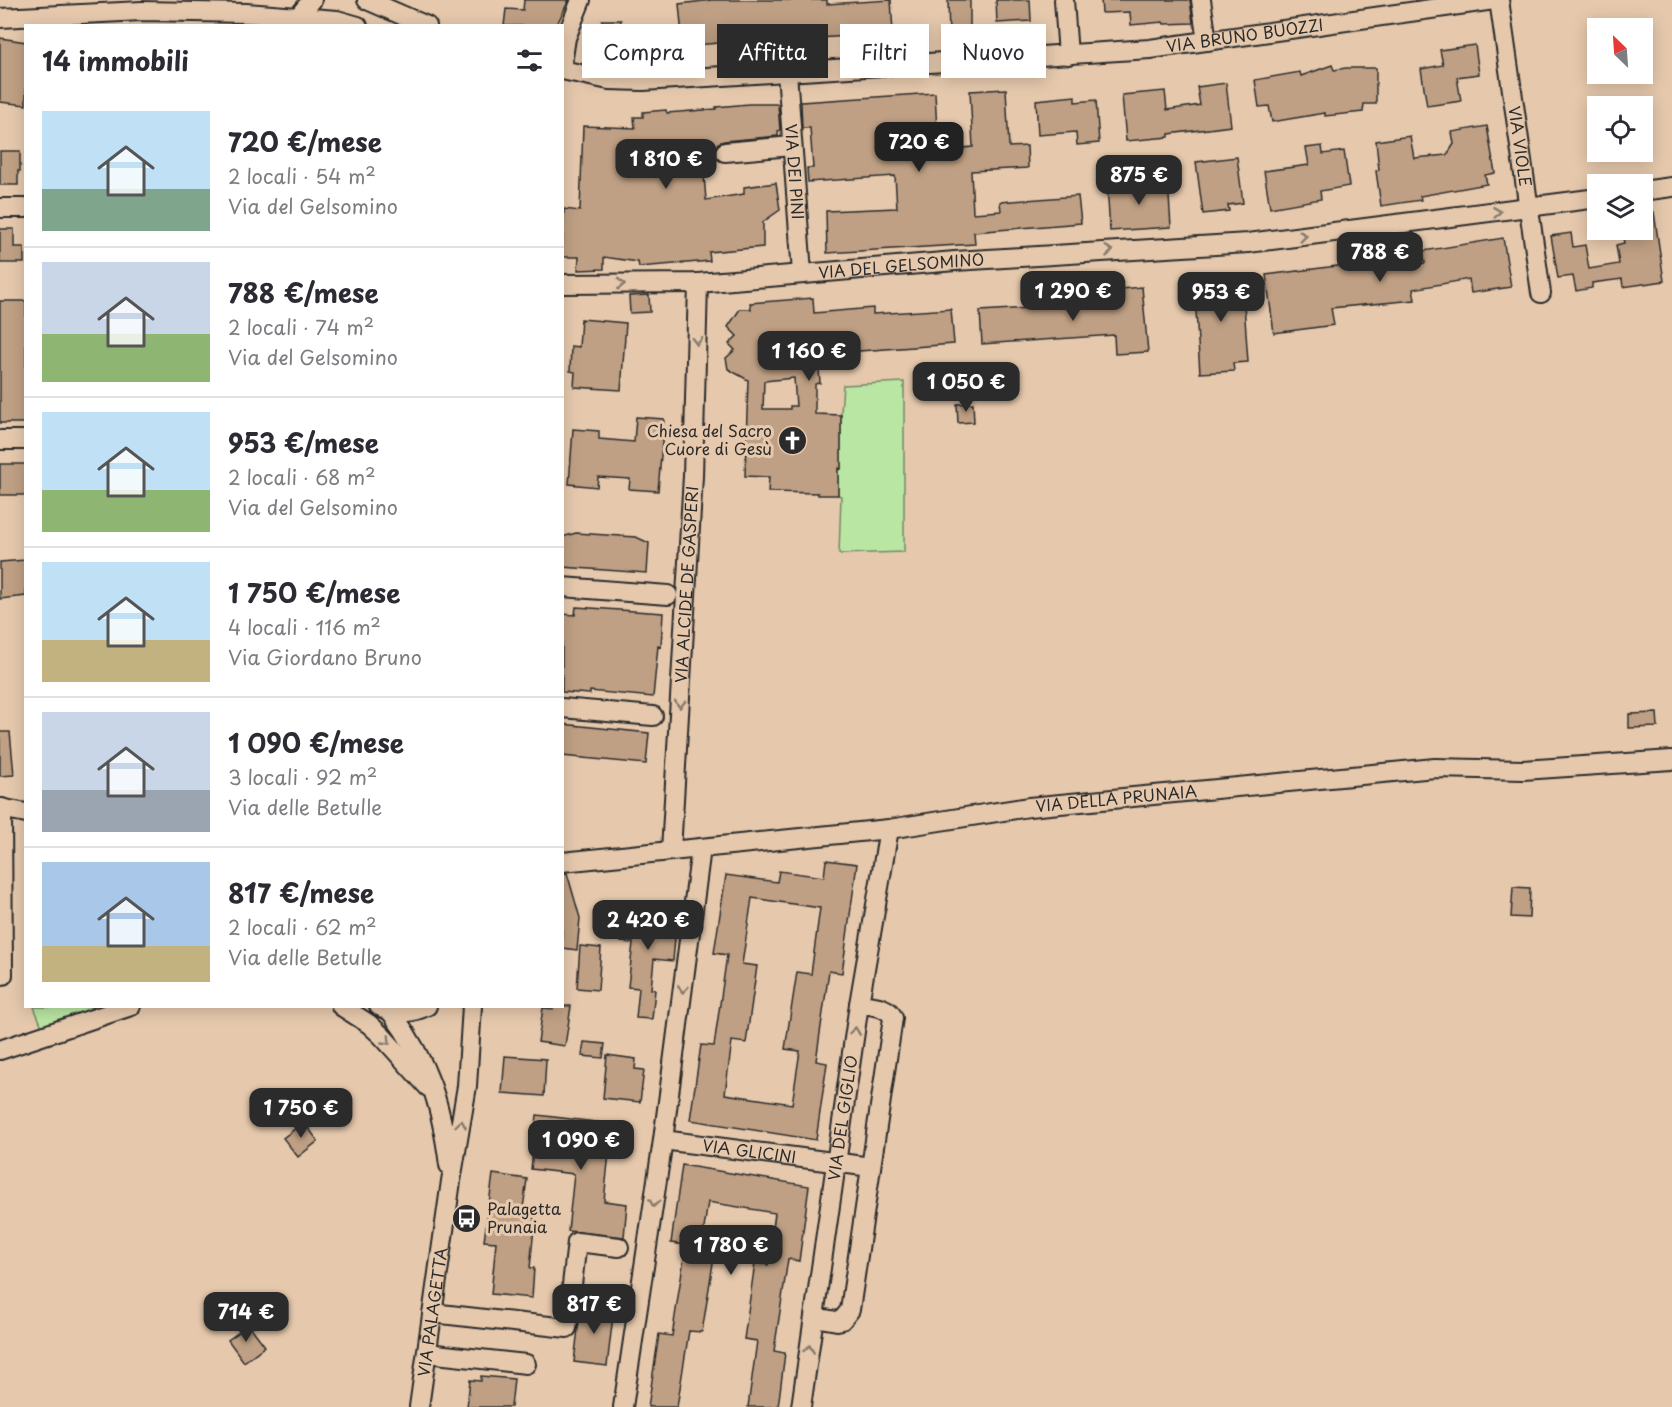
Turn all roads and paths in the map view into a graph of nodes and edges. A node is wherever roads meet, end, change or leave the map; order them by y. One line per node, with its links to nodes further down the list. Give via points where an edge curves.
1 (312, 0): 9 (street)
2 (367, 0): 13 (street)
3 (581, 0): 15 (street)
4 (1064, 0): 16 (street)
5 (1201, 0): 14 (street)
6 (1494, 0): 14 (street, VIA BRUNO BUOZZI)
7 (1499, 0): 28 (street, VIA VIOLE)
8 (241, 7): 9 (street); 11 (street)
9 (298, 17): 12 (street)
10 (0, 18): 11 (street)
11 (117, 19)
12 (351, 24)
13 (421, 24)
14 (1208, 41): 16 (street, VIA BRUNO BUOZZI)
15 (564, 52)
16 (1068, 55): 18 (street, VIA BRUNO BUOZZI)
17 (564, 70): 19 (street, VIA BRUNO BUOZZI, via 609,80)
18 (828, 70)
19 (717, 76)
20 (787, 78): 21 (street, VIA DEI PINI)
21 (792, 146): 22 (street); 29 (street, VIA DEI PINI)
22 (725, 152)
23 (1672, 187): 24 (street)
24 (1653, 190)
25 (1587, 200): 28 (street, VIA DEL GELSOMINO)
26 (0, 208): 27 (street)
27 (24, 208)
28 (1530, 208): 29 (street, VIA DEL GELSOMINO, one-way to 28, via 1248,243); 32 (street, VIA VIOLE)
29 (802, 273): 30 (street, VIA DEL GELSOMINO)
30 (698, 282): 31 (street, VIA DEL GELSOMINO, one-way to 30); 44 (street, VIA ALCIDE DE GASPERI, one-way to 44, via 693,476)
31 (564, 284)
32 (1541, 293)
33 (0, 440): 34 (street)
34 (24, 440)
35 (564, 587): 36 (street)
36 (668, 595)
37 (564, 708): 38 (street)
38 (653, 716)
39 (1672, 760): 42 (street, VIA DELLA PRUNAIA, via 1523,770 1435,768 1029,807)
40 (1, 808): 41 (street); 46 (street)
41 (24, 813)
42 (889, 829): 43 (street, VIA DELLA PRUNAIA); 47 (street, VIA DEL GIGLIO)
43 (701, 848): 44 (street, VIA DELLA PRUNAIA); 57 (street, one-way to 57)
44 (671, 851): 45 (street, VIA DELLA PRUNAIA)
45 (564, 862)
46 (3, 975)
47 (859, 1004): 58 (street, VIA DEL GIGLIO, one-way to 47); 59 (street, via 883,1008 893,1018)
48 (125, 1008): 55 (street)
49 (343, 1008): 56 (street, one-way to 56, via 382,1036)
50 (423, 1008): 53 (street, VIA PALAGETTA, via 415,1012)
51 (460, 1008): 54 (street, VIA PALAGETTA)
52 (472, 1008): 54 (street, VIA PALAGETTA)
53 (385, 1009): 56 (street, VIA PALAGETTA, via 408,1035)
54 (470, 1039): 60 (street, VIA PALAGETTA, one-way to 54, via 467,1086)
55 (0, 1050)
56 (436, 1098): 60 (street, VIA PALAGETTA)
57 (663, 1140): 58 (street, VIA GLICINI); 67 (street, one-way to 67)
58 (836, 1164): 59 (street, VIA GLICINI); 63 (street, VIA DEL GIGLIO)
59 (871, 1167): 63 (street, via 850,1310 843,1320)
60 (451, 1181): 62 (street, VIA PALAGETTA)
61 (619, 1247): 62 (street, via 577,1242 567,1328)
62 (432, 1313): 64 (street, VIA PALAGETTA)
63 (814, 1317): 68 (street, VIA DEL GIGLIO, one-way to 63)
64 (427, 1353): 65 (street); 66 (street, VIA PALAGETTA)
65 (526, 1364)
66 (419, 1407)
67 (622, 1407)
68 (801, 1407)

